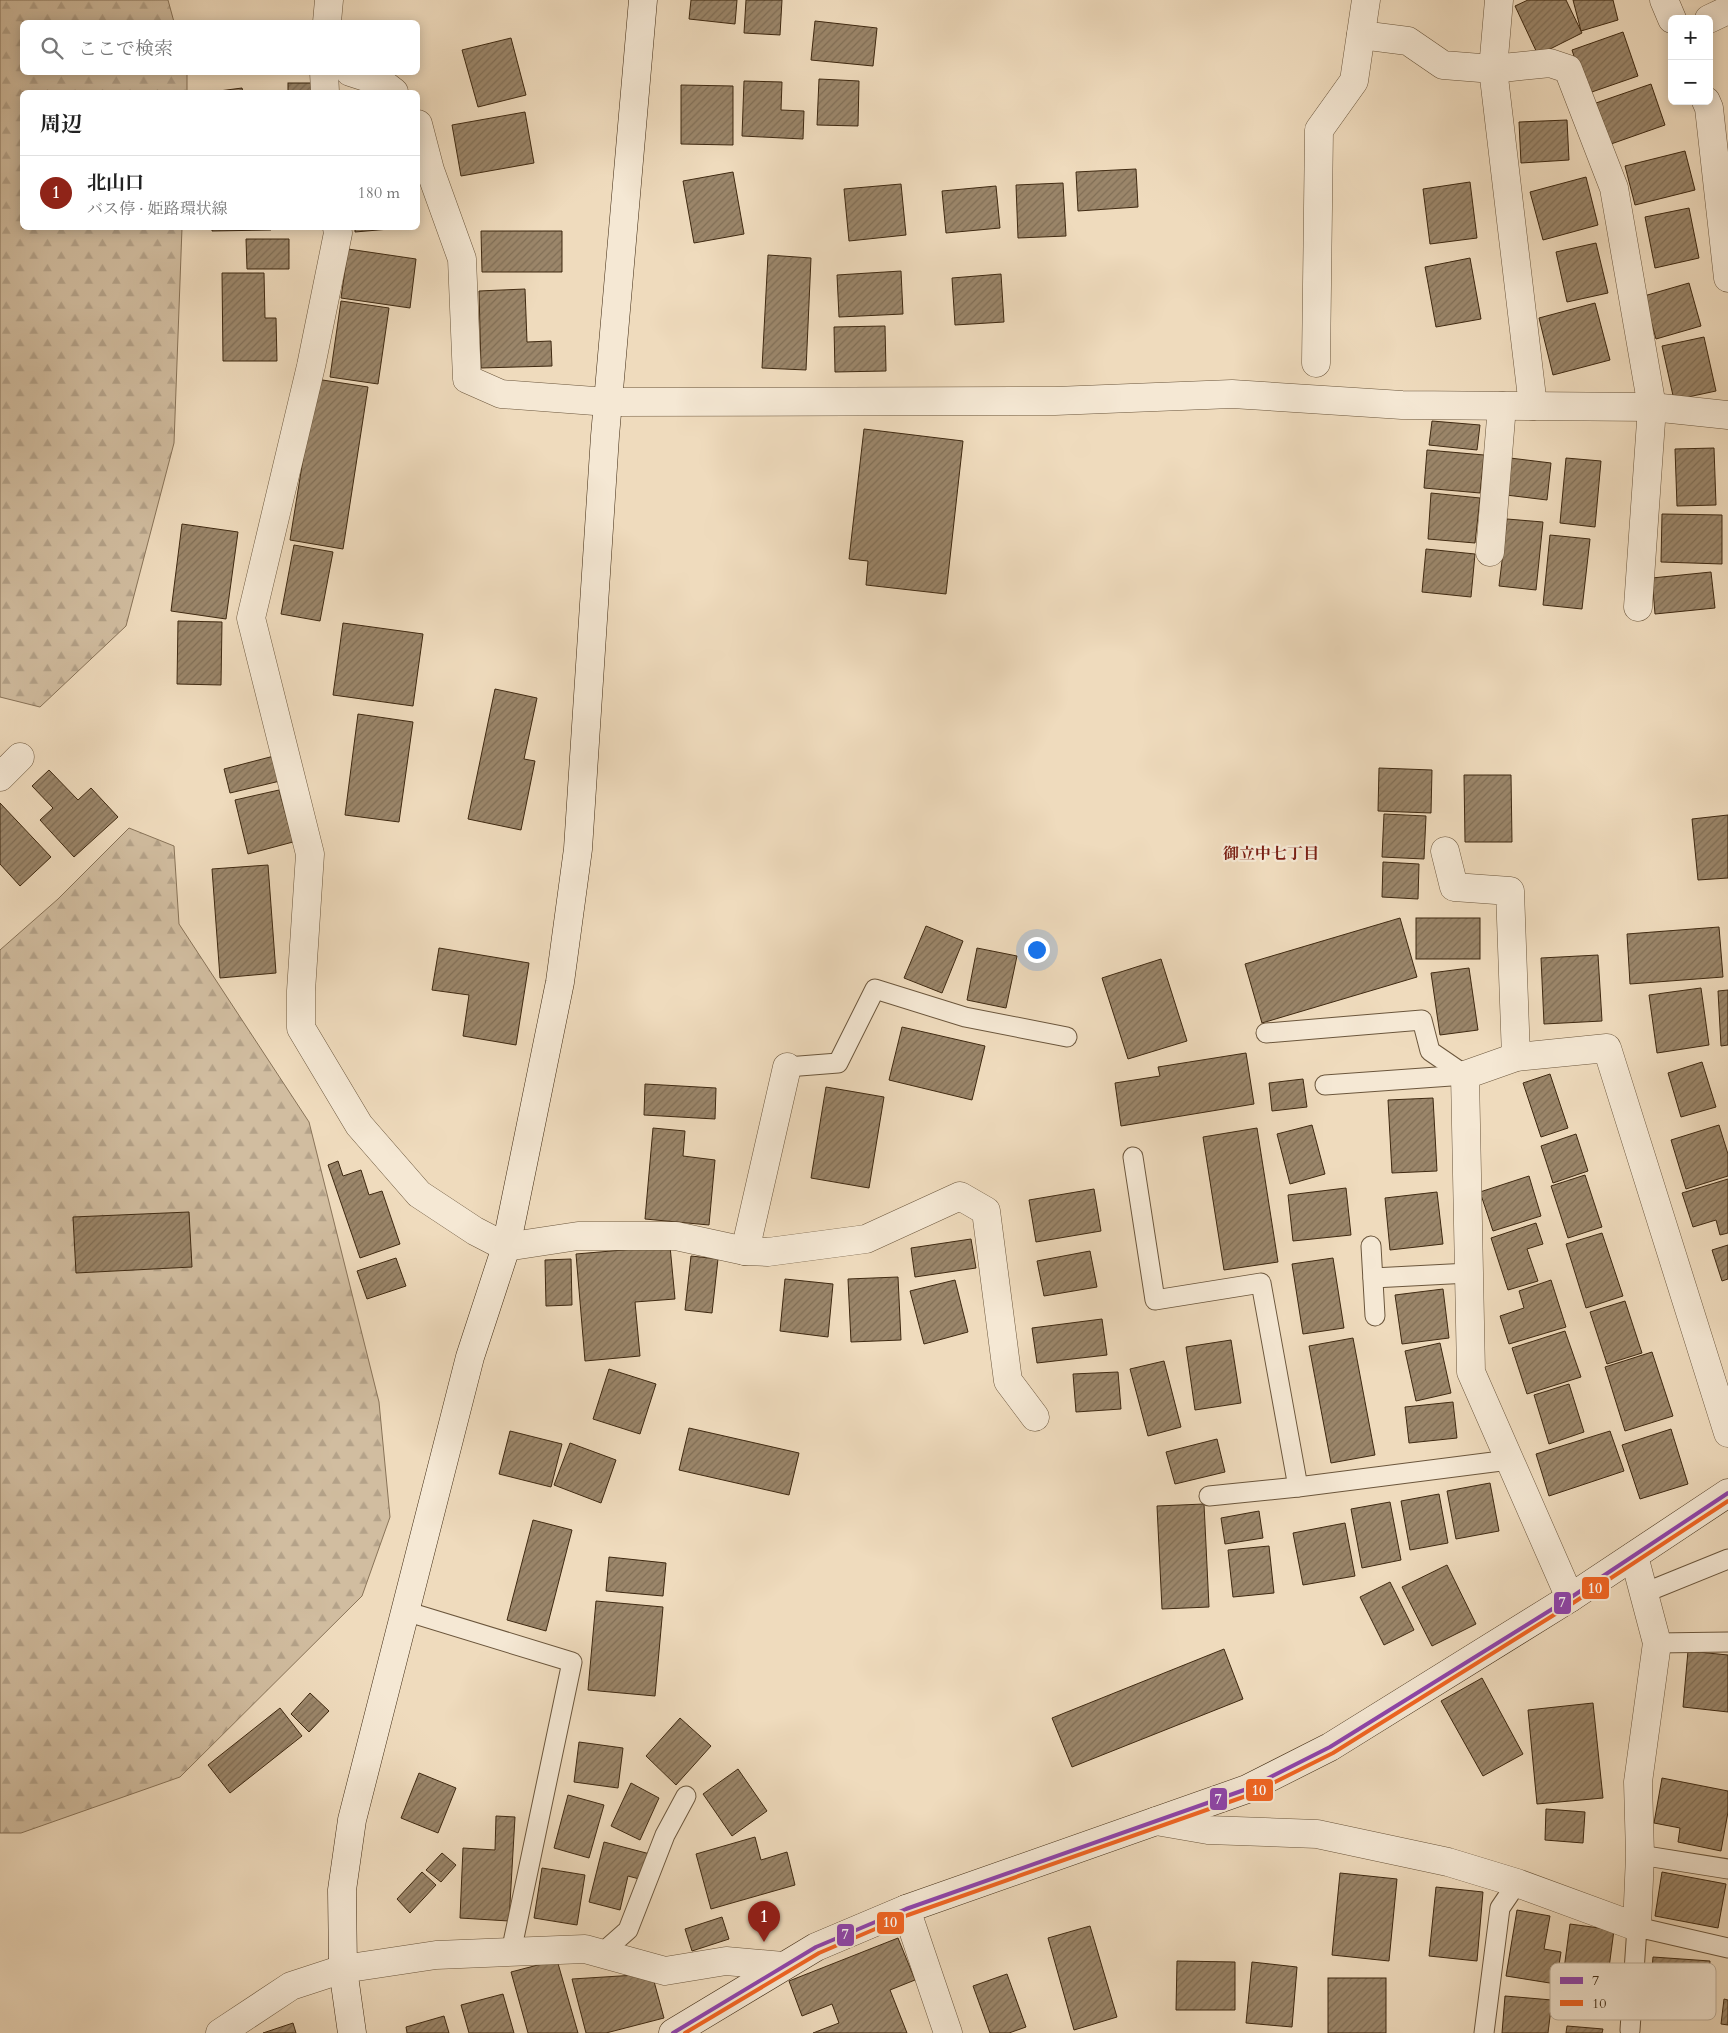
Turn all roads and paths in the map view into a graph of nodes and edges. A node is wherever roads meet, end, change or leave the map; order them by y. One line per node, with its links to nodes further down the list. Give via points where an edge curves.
1 (329, 0): 9 (street)
2 (643, 0): 21 (street)
3 (1366, 0): 10 (street)
4 (1499, 0): 11 (street)
5 (1664, 0): 7 (street)
6 (1728, 10): 8 (street)
7 (1670, 15)
8 (1713, 17)
9 (327, 20)
10 (1361, 35): 11 (street, via 1408,41 1443,65); 20 (street, via 1354,81 1319,130)
11 (1493, 69): 23 (street); 24 (street, via 1550,63 1568,68 1614,188)
12 (324, 75): 14 (street)
13 (359, 75): 15 (street, via 381,82)
14 (325, 90)
15 (391, 90)
16 (1708, 105): 19 (street)
17 (420, 132): 21 (street, via 430,170 462,259 467,379 501,394)
18 (337, 230): 39 (street, via 311,366 251,618 310,854 300,991 301,1028 359,1125 418,1194)
19 (1728, 278)
20 (1316, 363)
21 (608, 402): 22 (street, via 1055,401 1232,394 1402,405); 39 (street, via 578,849 552,1026)
22 (1502, 406): 23 (street); 26 (street)
23 (1534, 406): 24 (street)
24 (1652, 407): 25 (street); 27 (street)
25 (1728, 415)
26 (1490, 552)
27 (1638, 607)
28 (20, 757): 29 (street)
29 (0, 777)
30 (1446, 851): 33 (street, via 1454,887 1510,892)
31 (1266, 1033): 35 (lane, via 1422,1020 1430,1051)
32 (1067, 1037): 34 (lane, via 965,1017 875,989 838,1063)
33 (1516, 1057): 35 (street); 45 (street, via 1607,1048)
34 (786, 1066): 40 (street)
35 (1465, 1074): 36 (lane); 41 (street)
36 (1325, 1085)
37 (1133, 1157): 47 (lane, via 1154,1300 1261,1283)
38 (1371, 1246): 42 (lane)
39 (506, 1247): 40 (street, via 578,1236 676,1236); 54 (street, via 470,1357)
40 (745, 1251): 44 (street, via 768,1252 866,1239 960,1196 986,1211 1008,1381)
41 (1469, 1273): 42 (lane); 46 (street, via 1471,1372)
42 (1373, 1278): 43 (lane)
43 (1375, 1316)
44 (1035, 1417)
45 (1728, 1434)
46 (1509, 1460): 47 (lane); 53 (street)
47 (1298, 1487): 49 (lane)
48 (1728, 1493): 50 (street)
49 (1209, 1496)
50 (1634, 1556): 52 (street); 53 (street)
51 (1728, 1559): 52 (lane)
52 (1644, 1593): 56 (street)
53 (1570, 1598): 58 (street, via 1330,1747 1247,1789)
54 (405, 1611): 65 (lane, via 572,1662); 69 (street, via 352,1820 342,1890)
55 (1728, 1642): 56 (lane)
56 (1657, 1644): 59 (street, via 1638,1782)
57 (686, 1796): 66 (lane, via 665,1835 628,1930)
58 (1156, 1821): 61 (street, via 1208,1830 1316,1834 1448,1862); 62 (street)
59 (1640, 1855): 60 (lane); 63 (street)
60 (1728, 1869)
61 (1517, 1883): 63 (street); 76 (lane, via 1500,1908)
62 (906, 1909): 68 (street, via 823,1944); 75 (street)
63 (1637, 1927): 64 (lane); 67 (lane)
64 (1728, 1948)
65 (511, 1952): 66 (street, via 585,1949); 69 (street, via 436,1955)
66 (602, 1953): 68 (street, via 665,1971 726,1961)
67 (1635, 1963)
68 (783, 1966): 74 (street)
69 (343, 1969): 72 (street, via 291,1986); 73 (street)
70 (1631, 2020): 71 (lane)
71 (1630, 2030)
72 (220, 2033)
73 (352, 2033)
74 (673, 2033)
75 (948, 2033)
76 (1484, 2033)

